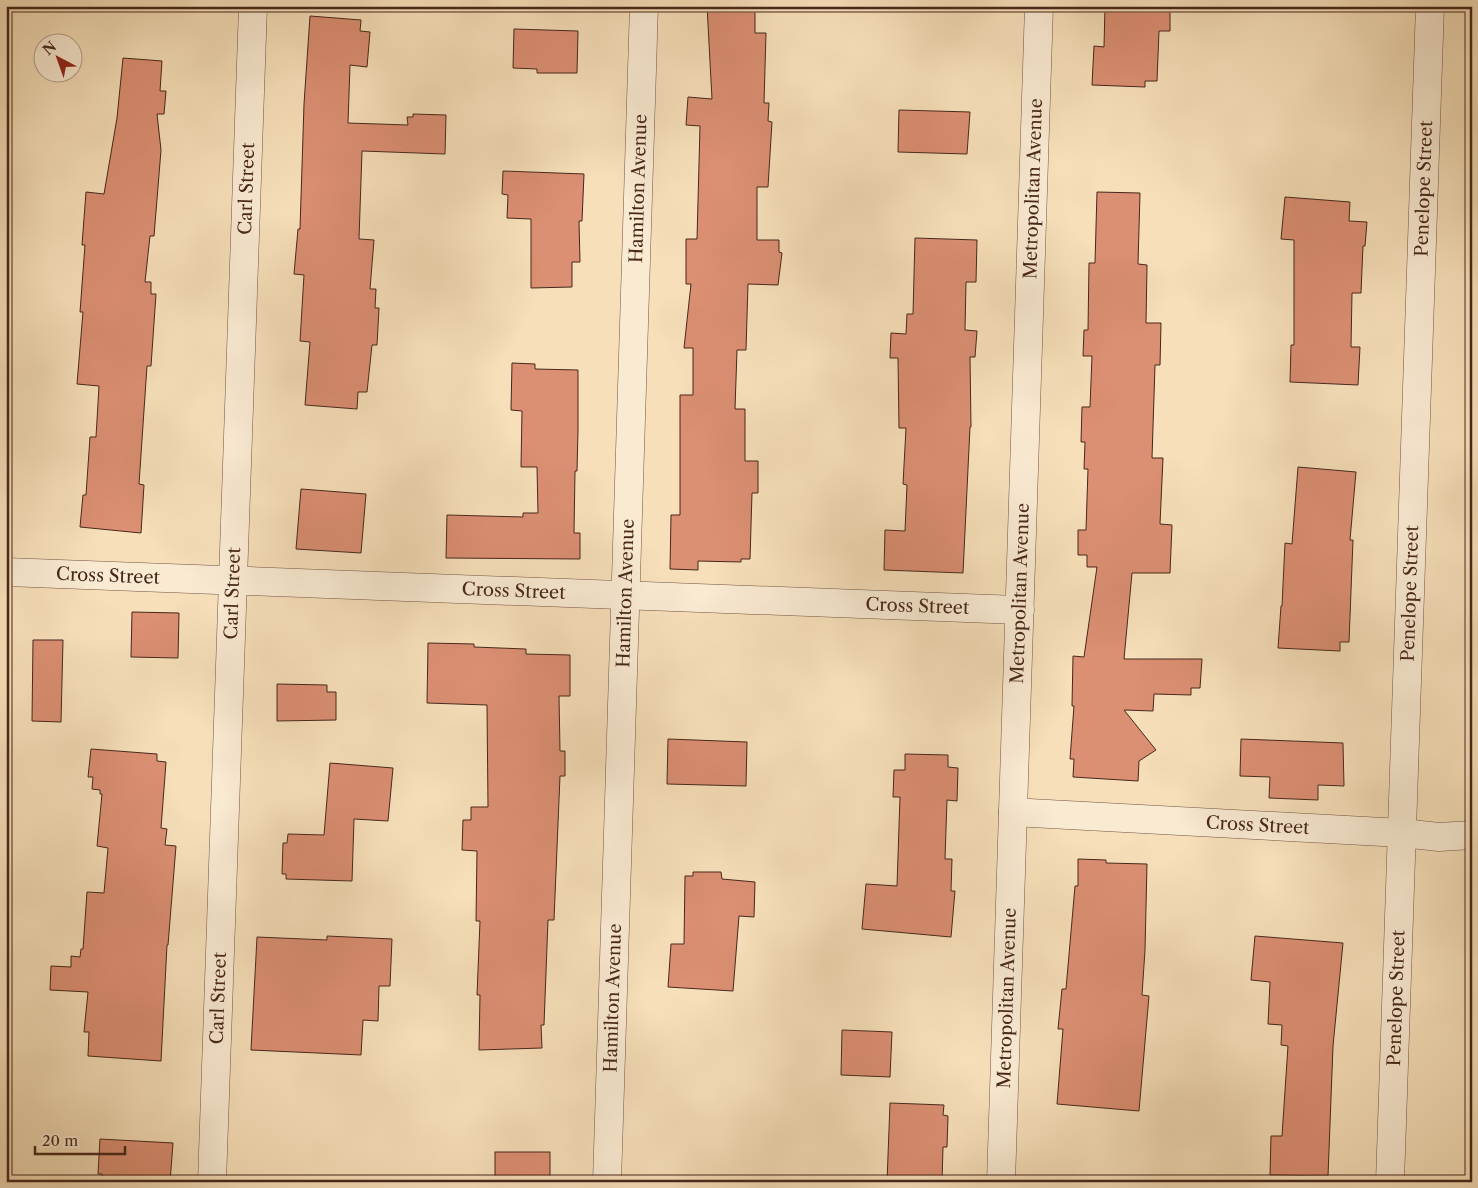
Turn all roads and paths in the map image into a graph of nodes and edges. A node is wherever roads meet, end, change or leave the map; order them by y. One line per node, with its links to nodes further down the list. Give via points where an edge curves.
1 (253, 6): 6 (street, Carl Street)
2 (644, 6): 7 (street, Hamilton Avenue)
3 (1039, 6): 8 (street, Metropolitan Avenue)
4 (1430, 6): 10 (street, Penelope Street)
5 (6, 572): 6 (street, Cross Street)
6 (233, 580): 7 (street, Cross Street); 12 (street, Carl Street)
7 (625, 596): 8 (street, Cross Street); 13 (street, Hamilton Avenue)
8 (1020, 610): 9 (street, Metropolitan Avenue)
9 (1013, 812): 10 (street, Cross Street); 14 (street, Metropolitan Avenue)
10 (1402, 833): 11 (street, Cross Street, via 1439,837); 15 (street, Penelope Street)
11 (1472, 835)
12 (212, 1182)
13 (607, 1182)
14 (1001, 1182)
15 (1390, 1182)

